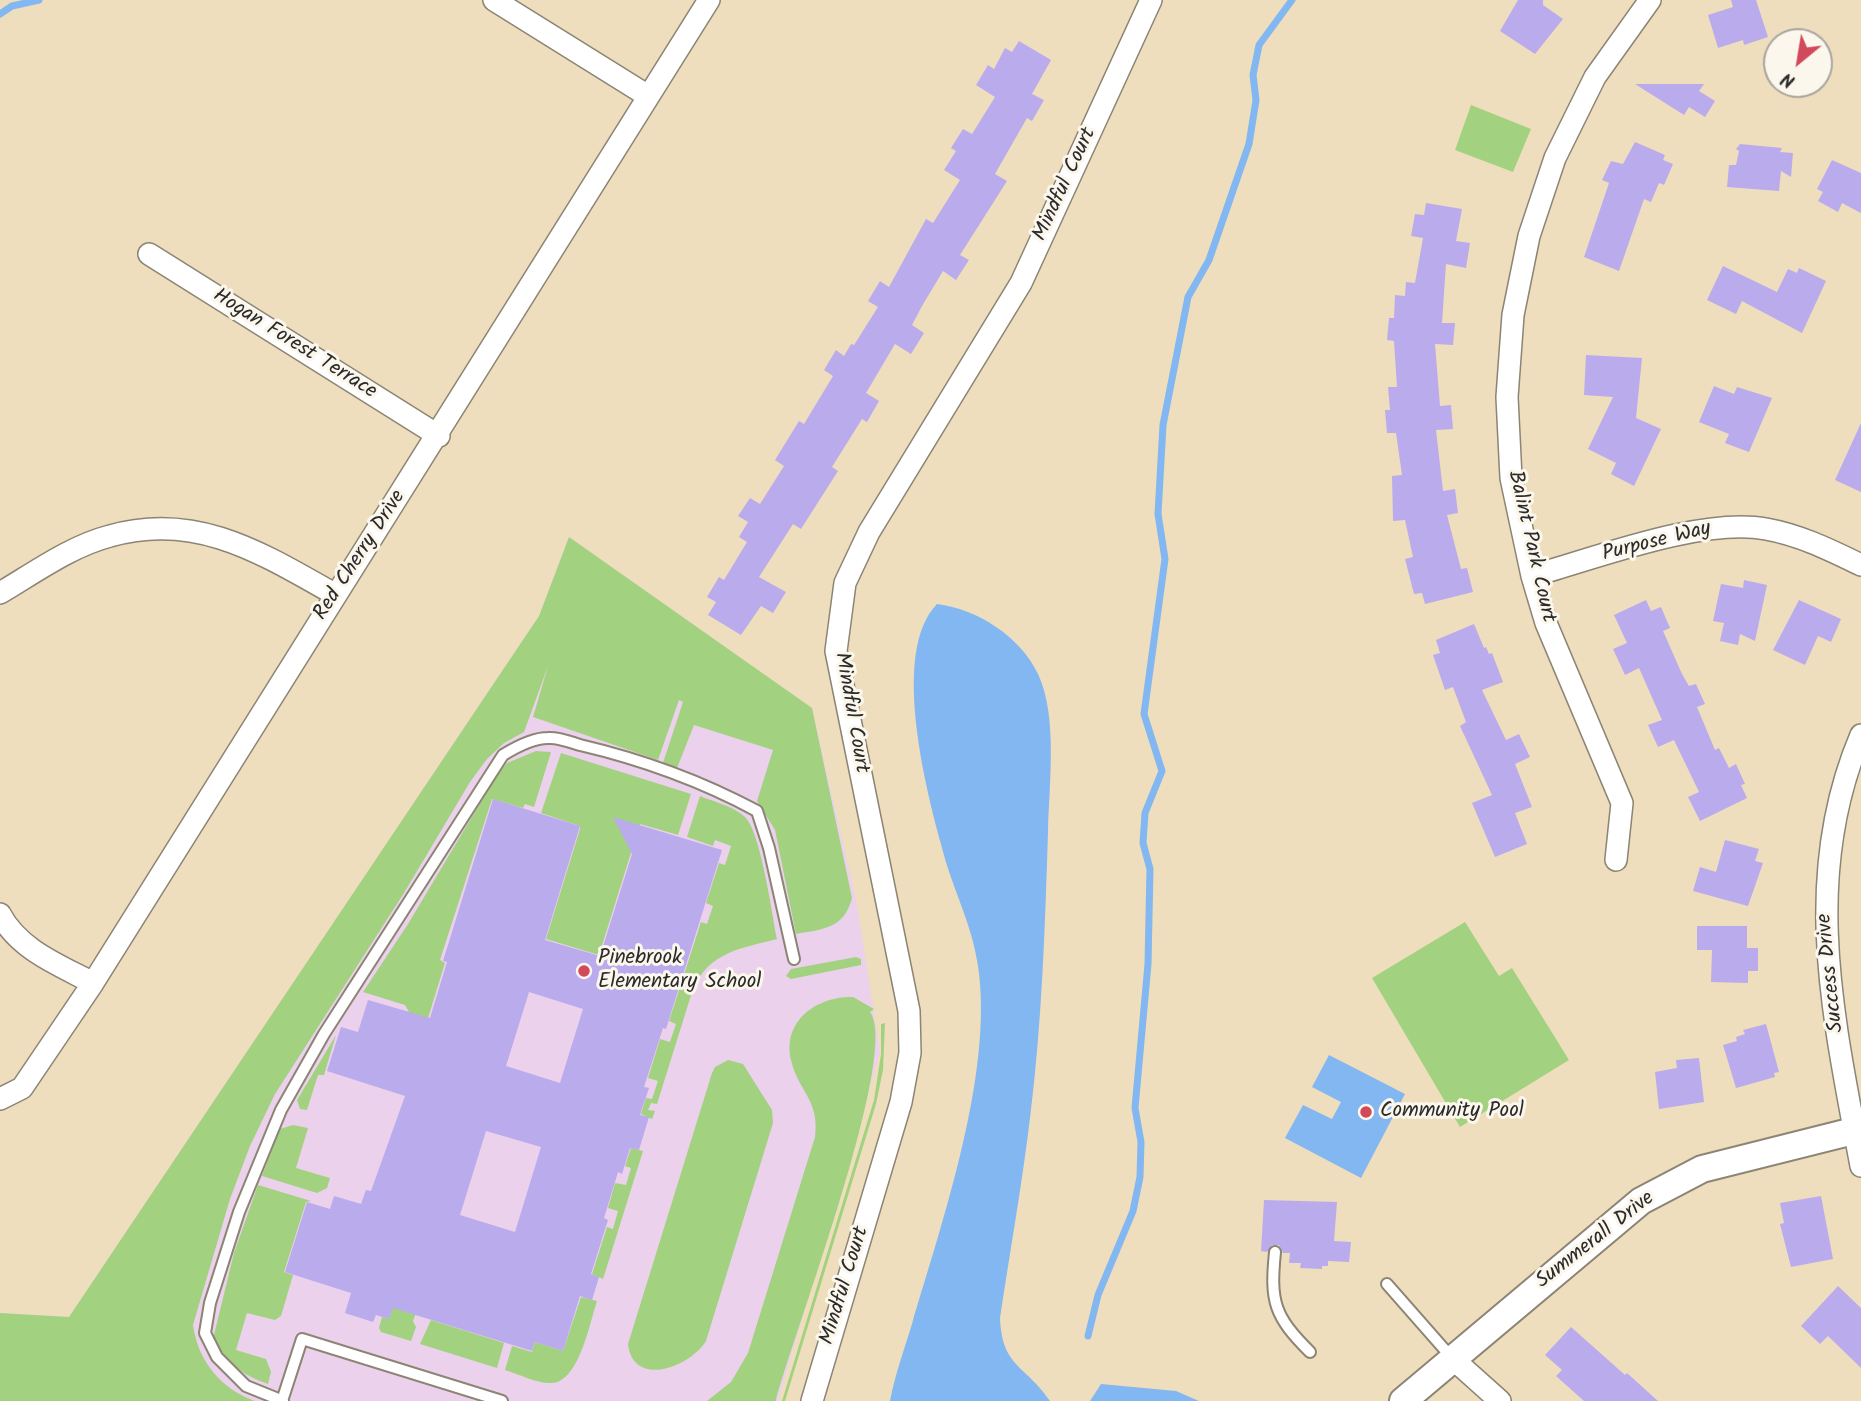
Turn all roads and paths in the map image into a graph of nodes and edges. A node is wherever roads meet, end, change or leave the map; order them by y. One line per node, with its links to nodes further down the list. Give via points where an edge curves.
1 (494, 0): 5 (street)
2 (709, 0): 5 (street, Red Cherry Drive)
3 (1151, 0): 26 (street, Mindful Court, via 1021,283 869,533 845,583 836,651 909,1011 910,1053 901,1102)
4 (1650, 0): 9 (street, Balint Park Court, via 1595,77 1555,158 1529,236 1513,315 1507,397 1511,478)
5 (649, 96): 7 (street, Red Cherry Drive)
6 (149, 254): 7 (street, Hogan Forest Terrace)
7 (439, 436): 11 (street, Red Cherry Drive)
8 (1861, 565): 9 (street, Purpose Way, via 1807,539 1736,525 1700,530)
9 (1532, 576): 13 (street, Balint Park Court, via 1546,623 1622,803)
10 (0, 593): 11 (street, via 108,536 159,526 251,548)
11 (336, 595): 16 (street, Red Cherry Drive)
12 (1861, 735): 18 (street, Success Drive, via 1849,762 1831,838 1825,911 1828,980)
13 (1616, 860)
14 (0, 914): 16 (street, via 29,948)
15 (794, 959): 24 (lane, via 757,811 721,792 548,737 503,755 324,1034 281,1110 239,1212 205,1333 217,1357 246,1386)
16 (93, 983): 17 (street, Red Cherry Drive, via 22,1088)
17 (0, 1099)
18 (1858, 1129): 19 (street, Success Drive); 23 (street, Summerall Drive, via 1702,1169 1641,1201)
19 (1861, 1166)
20 (1275, 1252): 22 (lane, via 1274,1304 1281,1320)
21 (1387, 1284): 23 (lane)
22 (1310, 1352)
23 (1452, 1358): 27 (street, Summerall Drive); 28 (street)
24 (283, 1401): 25 (lane, via 302,1339)
25 (502, 1401)
26 (812, 1401)
27 (1403, 1401)
28 (1500, 1401)

